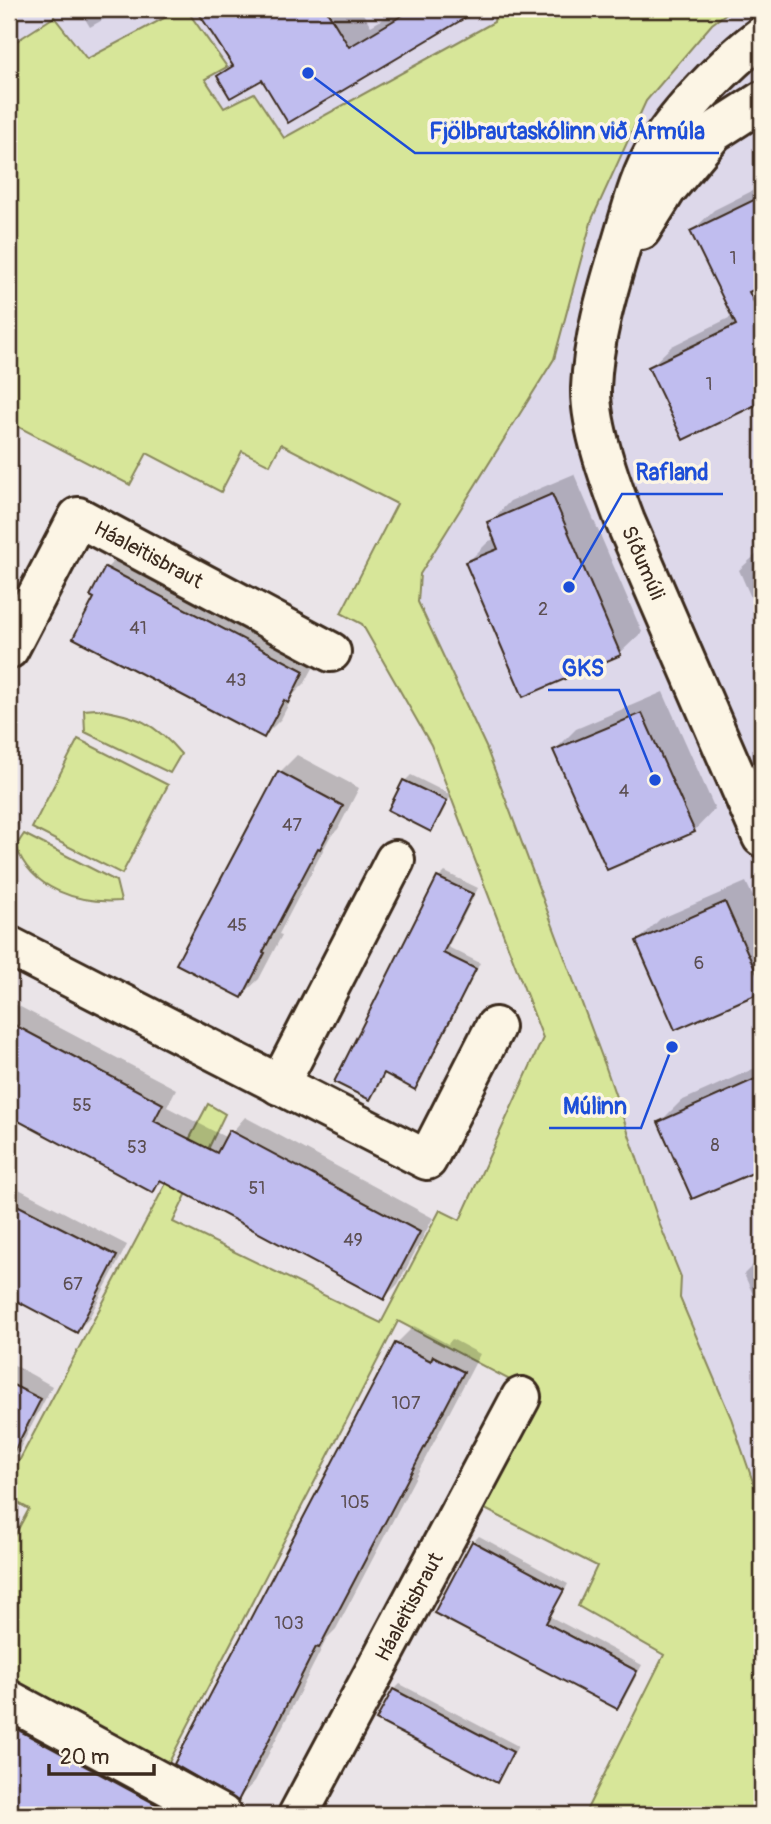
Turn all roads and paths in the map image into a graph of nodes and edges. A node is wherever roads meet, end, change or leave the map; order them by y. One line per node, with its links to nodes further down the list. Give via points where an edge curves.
1 (762, 36): 3 (street, Síðumúli, via 740,53 656,149 637,192)
2 (762, 101): 3 (street, Síðumúli, via 714,132 666,191)
3 (612, 276): 6 (street, Síðumúli, via 596,340 591,390 598,437 632,539)
4 (12, 634): 5 (street, Háaleitisbraut, via 78,517)
5 (331, 652)
6 (762, 837)
7 (395, 860): 10 (street)
8 (9, 946): 10 (street)
9 (495, 1027): 10 (street, via 427,1160)
10 (279, 1085)
11 (522, 1397): 14 (street, Háaleitisbraut)
12 (9, 1700): 13 (street)
13 (222, 1815)
14 (298, 1815)

